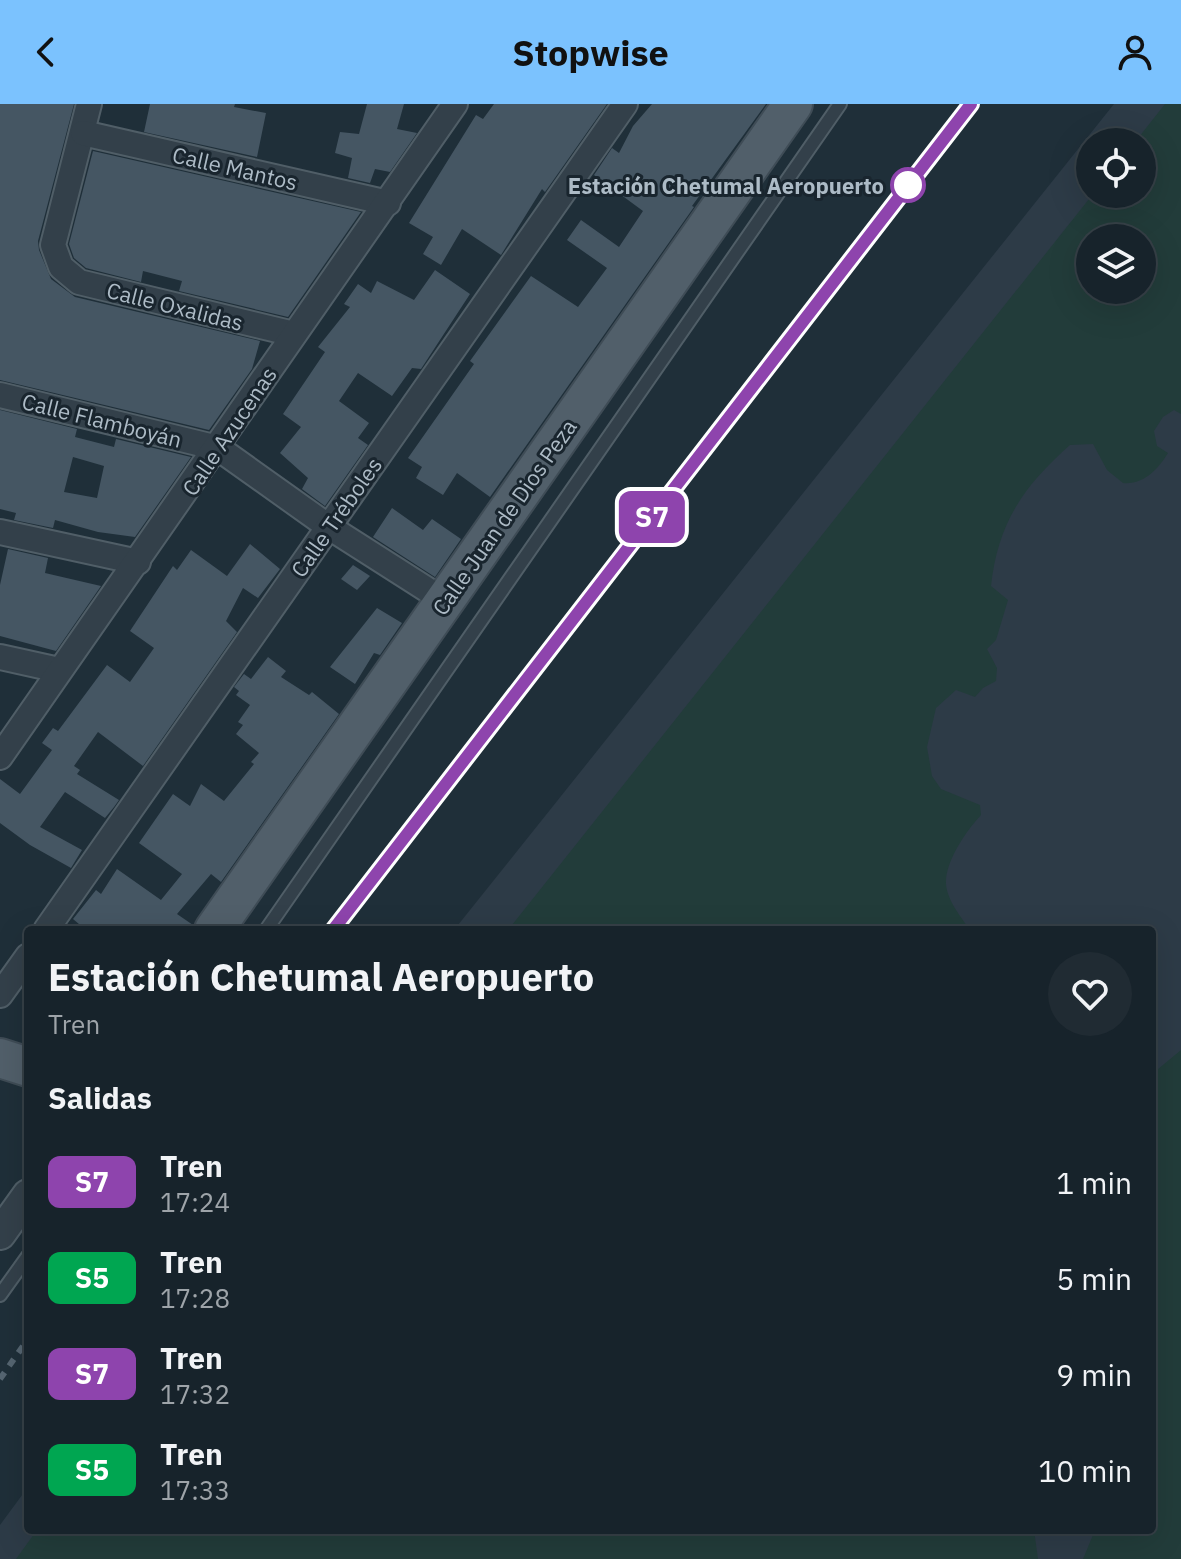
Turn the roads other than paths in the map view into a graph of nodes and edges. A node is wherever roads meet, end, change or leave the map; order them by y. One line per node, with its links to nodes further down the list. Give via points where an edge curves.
1 (89, 104): 6 (street)
2 (455, 104): 7 (street, Calle Azucenas)
3 (625, 104): 11 (street, Calle Tréboles)
4 (793, 104): 14 (main road, Calle Juan de Dios Peza)
5 (840, 104): 20 (lane)
6 (83, 133): 7 (street, Calle Mantos); 8 (street, Calle Oxalidas, via 53,245 61,267 79,282)
7 (388, 203): 8 (street, Calle Azucenas)
8 (294, 334): 10 (street, Calle Azucenas)
9 (0, 395): 10 (street, Calle Flamboyán)
10 (218, 448): 11 (street, Calle Flamboyán); 13 (street, Calle Azucenas)
11 (329, 527): 14 (street, Calle Flamboyán); 18 (street, Calle Tréboles)
12 (0, 532): 13 (street)
13 (138, 562): 16 (street, Calle Azucenas)
14 (445, 601): 19 (main road, Calle Juan de Dios Peza)
15 (0, 657): 16 (street)
16 (59, 670): 17 (street, Calle Azucenas)
17 (0, 757)
18 (49, 926)
19 (217, 926)
20 (269, 926)
21 (24, 962): 22 (street)
22 (0, 995)
23 (0, 1058): 24 (main road)
24 (24, 1066)
25 (0, 1082): 26 (main road)
26 (24, 1090)
27 (24, 1201): 28 (street)
28 (0, 1234)
29 (24, 1262): 30 (lane)
30 (0, 1295)

